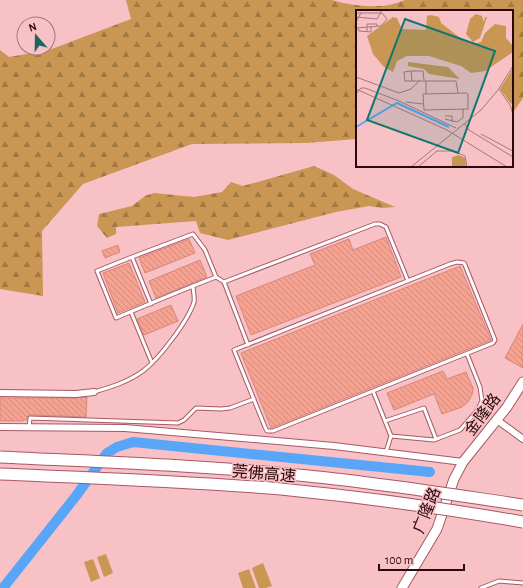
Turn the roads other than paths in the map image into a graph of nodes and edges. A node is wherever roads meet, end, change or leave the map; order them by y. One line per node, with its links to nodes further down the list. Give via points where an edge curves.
1 (132, 257): 2 (lane, via 193,234 205,250); 6 (lane); 7 (lane, via 97,271 116,318)
2 (216, 277): 4 (lane); 5 (lane)
3 (408, 280): 4 (lane, via 386,227 375,224); 8 (lane); 9 (lane, via 450,264 464,263 495,340)
4 (224, 282): 8 (lane)
5 (193, 286): 6 (lane); 10 (lane, via 195,301 184,322)
6 (151, 304): 7 (lane)
7 (131, 312): 10 (lane)
8 (248, 345): 15 (lane, via 234,350)
9 (467, 354): 12 (lane); 21 (lane, via 480,386 482,401 460,430)
10 (152, 363): 13 (lane, via 121,383)
11 (523, 382): 16 (main road, 金隆路)
12 (373, 391): 15 (lane, via 273,431 268,431 265,427); 17 (lane)
13 (94, 392): 14 (street)
14 (0, 393)
15 (254, 399): 19 (lane, via 230,408 196,408 178,423 30,418)
16 (497, 420): 22 (street); 25 (main road, 金隆路)
17 (385, 421): 20 (lane); 21 (lane, via 424,408)
18 (0, 427): 19 (street)
19 (29, 428): 23 (street, via 125,428)
20 (391, 436): 21 (lane); 23 (lane)
21 (436, 439)
22 (523, 439)
23 (386, 452): 25 (street)
24 (0, 457): 27 (highway, 莞佛高速, bridge, via 172,465 299,475)
25 (463, 462): 30 (main road, 广隆路, via 454,479 437,529)
26 (0, 474): 28 (highway, 莞佛高速, bridge, via 178,482 281,490 384,500)
27 (523, 505)
28 (523, 522)
29 (523, 583): 31 (lane, via 499,581)
30 (402, 588)
31 (481, 588)

